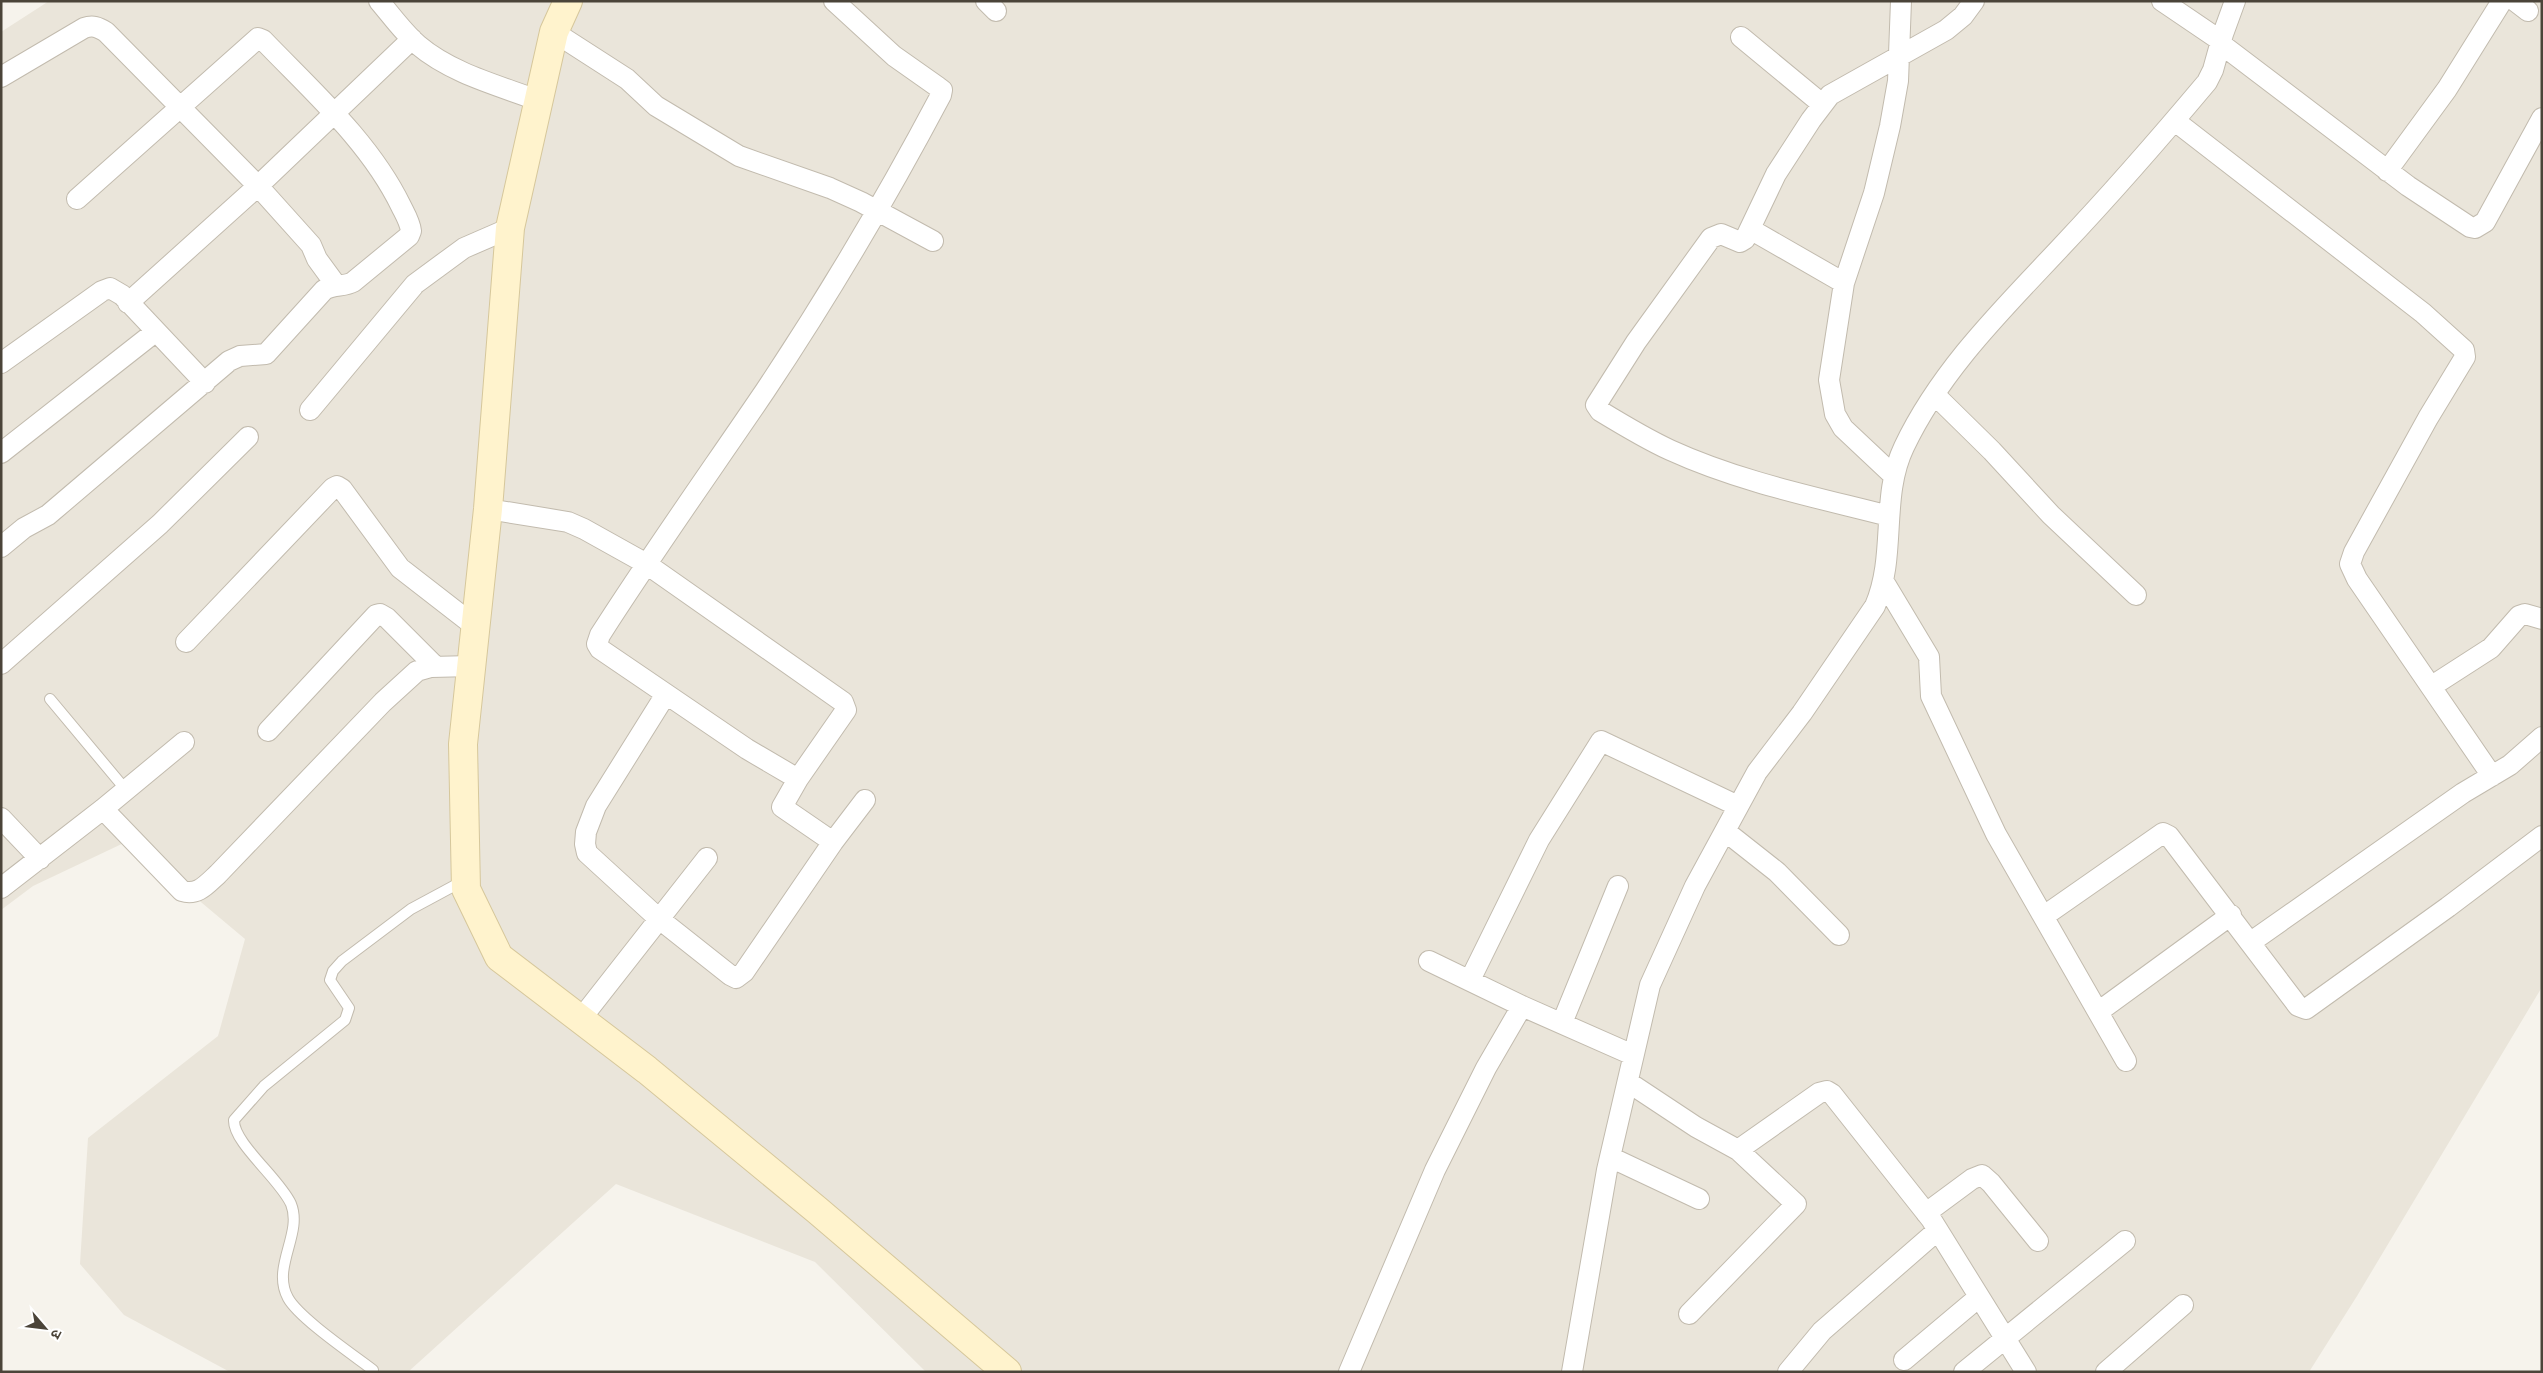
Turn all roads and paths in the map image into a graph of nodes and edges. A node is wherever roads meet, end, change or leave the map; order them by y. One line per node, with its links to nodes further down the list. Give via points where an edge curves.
1 (379, 1): 11 (street)
2 (568, 1): 9 (main road)
3 (834, 1): 24 (street, via 894,56 942,90 914,148)
4 (1901, 1): 13 (street)
5 (1974, 1): 13 (street, via 1963,16 1946,30)
6 (2162, 1): 12 (street)
7 (2235, 1): 12 (street)
8 (2502, 1): 21 (street, via 2447,89)
9 (554, 32): 15 (main road); 24 (street, via 621,74 656,106 739,156 830,188)
10 (1741, 38): 16 (street)
11 (412, 39): 15 (street, via 468,74); 18 (street)
12 (2221, 41): 20 (street, via 2207,82); 21 (street)
13 (1899, 56): 16 (street, via 1840,89); 28 (street, via 1898,81 1887,141 1874,193)
14 (1, 77): 17 (street, via 91,26 106,32)
15 (538, 100): 25 (main road)
16 (1822, 104): 26 (street, via 1776,174)
17 (181, 107): 18 (street, via 258,38); 22 (street); 23 (street)
18 (333, 112): 22 (street); 29 (street, via 385,176 411,231 353,282)
19 (2542, 118): 21 (street, via 2485,222 2475,228)
20 (2174, 121): 34 (street, via 2107,198 1979,334); 51 (street, via 2423,313 2464,350 2464,360 2428,418 2350,561 2356,579)
21 (2388, 171)
22 (258, 186): 29 (street, via 311,245); 30 (street)
23 (77, 199)
24 (878, 210): 27 (street); 42 (street, via 766,390)
25 (510, 228): 35 (street, via 464,248 415,284); 39 (main road)
26 (1750, 229): 28 (street); 40 (street, via 1740,242 1721,234 1711,238 1598,399 1597,408 1657,444 1719,470)
27 (933, 241)
28 (1844, 283): 38 (street, via 1830,370 1835,414 1848,434)
29 (336, 285): 33 (street, via 324,290 266,354 240,356)
30 (128, 303): 31 (street); 32 (street, via 115,290 106,289)
31 (155, 332): 33 (street); 37 (street)
32 (1, 363)
33 (205, 383): 41 (street, via 48,515 24,528)
34 (1935, 395): 38 (street, via 1911,433); 44 (street, via 2051,516)
35 (310, 410)
36 (248, 437): 48 (street, via 160,524)
37 (1, 453)
38 (1893, 475): 40 (street)
39 (488, 509): 42 (street, via 568,522); 46 (main road)
40 (1889, 516): 43 (street)
41 (1, 547)
42 (645, 563): 52 (street, via 597,644); 58 (street, via 846,706)
43 (1884, 582): 61 (street, via 1872,612 1761,766); 73 (street, via 1929,657 1932,696 1954,747 1996,834)
44 (2136, 595)
45 (2542, 619): 51 (street, via 2522,614 2491,648)
46 (476, 627): 47 (street, via 408,576 342,488 337,486); 49 (main road)
47 (186, 642)
48 (1, 664)
49 (472, 666): 50 (street); 69 (main road, via 462,744)
50 (436, 667): 54 (street, via 387,618 376,615); 62 (street, via 417,671 383,702 198,891 182,891)
51 (2432, 686): 57 (street)
52 (666, 694): 58 (street); 74 (street, via 596,806 589,819 585,844 592,860)
53 (50, 699): 59 (lane)
54 (268, 731)
55 (2542, 737): 57 (street)
56 (184, 742): 59 (street)
57 (2492, 776): 76 (street)
58 (798, 779): 66 (street, via 782,807)
59 (126, 790): 62 (street)
60 (865, 800): 66 (street)
61 (1738, 806): 64 (street); 78 (street, via 1601,741 1539,840)
62 (103, 809): 68 (street)
63 (1, 818): 68 (street)
64 (1724, 831): 75 (street, via 1777,872); 83 (street, via 1654,973 1642,1009)
65 (2542, 836): 76 (street, via 2309,1008 2298,1006)
66 (833, 842): 74 (street, via 739,976 730,975)
67 (707, 858): 74 (street)
68 (40, 859): 71 (street)
69 (466, 880): 81 (main road, via 466,889 499,957); 98 (lane, via 411,909 342,961 330,980 349,1008 345,1020 264,1086 234,1120 237,1135 277,1182 291,1205 293,1227 283,1265 288,1297 320,1329)
70 (1618, 886): 82 (street)
71 (1, 888)
72 (2231, 915): 73 (street, via 2169,836 2163,833); 76 (street); 80 (street)
73 (2044, 916): 80 (street)
74 (658, 918): 81 (street)
75 (1839, 935)
76 (2251, 942)
77 (1429, 961): 78 (street)
78 (1470, 980): 79 (street)
79 (1522, 1006): 82 (street); 100 (street, via 1486,1068 1435,1170)
80 (2098, 1012): 84 (street)
81 (580, 1020): 99 (main road, via 647,1070)
82 (1562, 1023): 83 (street)
83 (1634, 1055): 85 (street)
84 (2126, 1061)
85 (1628, 1082): 86 (street, via 1696,1127); 87 (street)
86 (1738, 1150): 89 (street, via 1819,1093 1827,1092 1836,1098); 95 (street, via 1796,1204)
87 (1610, 1158): 88 (street); 101 (street)
88 (1698, 1199)
89 (1926, 1213): 90 (street); 91 (street, via 1982,1175)
90 (1938, 1230): 93 (street); 102 (street, via 1822,1331)
91 (2038, 1241)
92 (2125, 1241): 96 (street)
93 (1979, 1297): 96 (street); 97 (street)
94 (2183, 1305): 105 (street)
95 (1689, 1314)
96 (2005, 1337): 103 (street); 104 (street)
97 (1904, 1360)
98 (373, 1370)
99 (1007, 1372)
100 (1349, 1372)
101 (1572, 1372)
102 (1788, 1372)
103 (1964, 1372)
104 (2026, 1372)
105 (2106, 1372)

